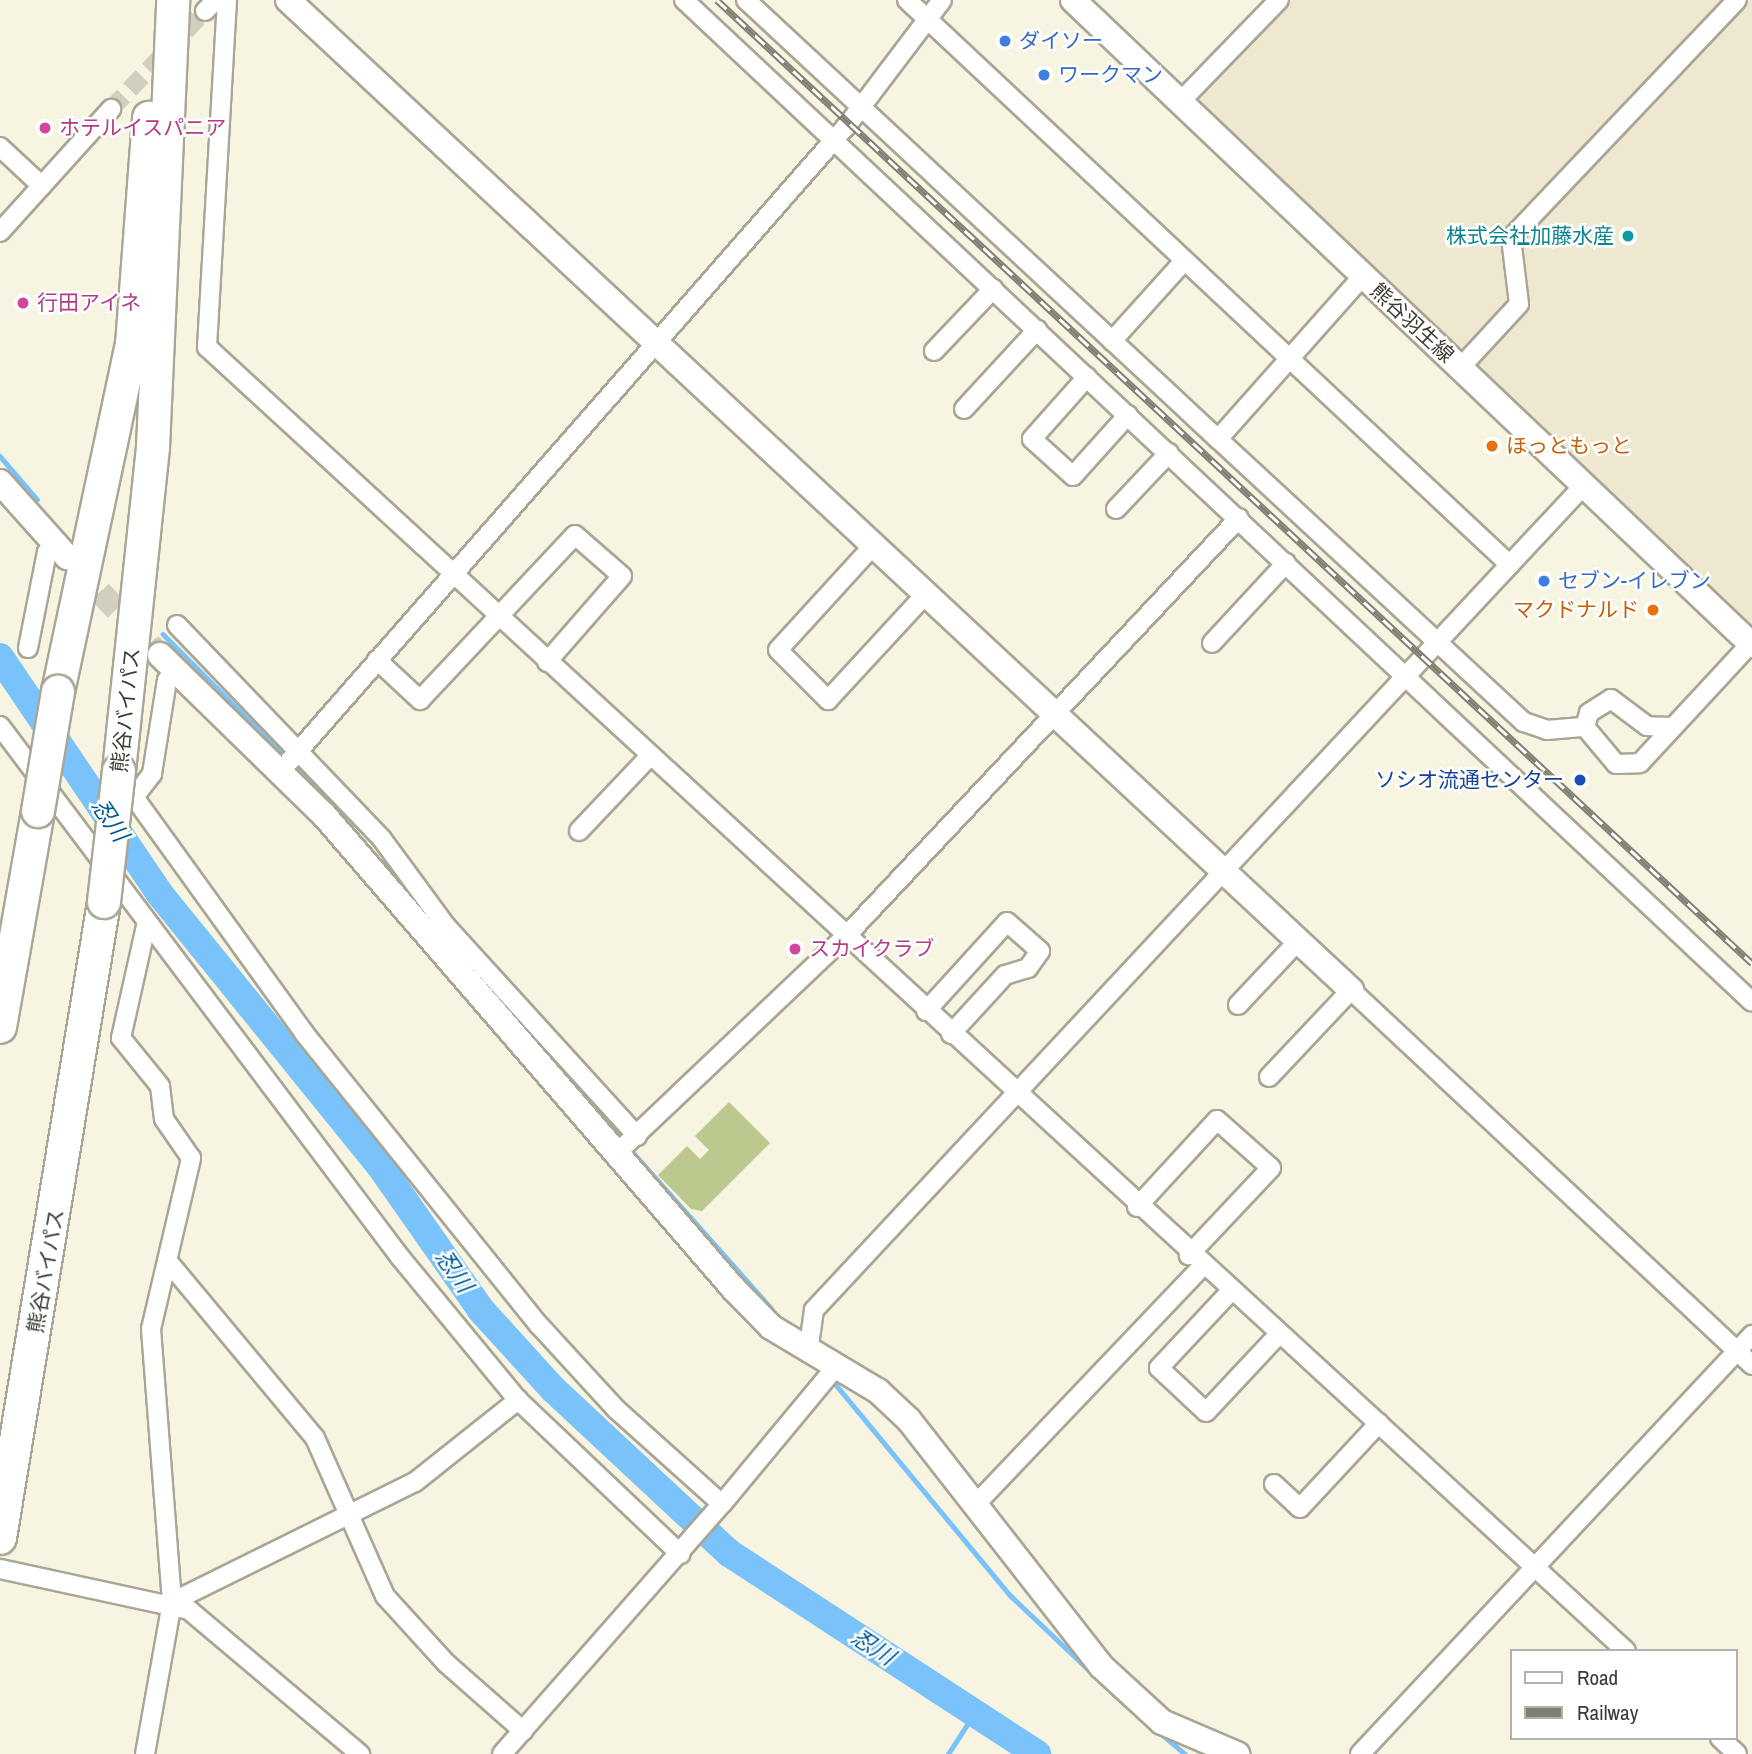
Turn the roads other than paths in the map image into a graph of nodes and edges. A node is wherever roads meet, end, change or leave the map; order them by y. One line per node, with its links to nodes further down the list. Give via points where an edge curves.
1 (155, 0): 69 (highway, bridge, via 132,345 58,692)
2 (173, 0): 90 (highway, 熊谷バイパス, bridge, via 153,447 119,771 104,902)
3 (227, 0): 42 (street, via 207,347)
4 (288, 0): 24 (street)
5 (684, 0): 16 (street)
6 (746, 0): 14 (street)
7 (907, 0): 12 (street)
8 (942, 0): 12 (street)
9 (1073, 0): 13 (street, 熊谷羽生線)
10 (1279, 0): 13 (street)
11 (1737, 0): 28 (street, via 1511,239 1518,304)
12 (927, 19): 14 (street); 20 (street)
13 (1180, 102): 21 (street, 熊谷羽生線)
14 (861, 106): 16 (street); 25 (street)
15 (111, 109): 18 (street)
16 (834, 141): 22 (street); 24 (street)
17 (0, 147): 18 (street)
18 (42, 186): 19 (street)
19 (0, 232)
20 (1184, 261): 25 (street); 27 (street)
21 (1363, 277): 27 (street); 28 (street, 熊谷羽生線)
22 (993, 289): 23 (street); 26 (street)
23 (1037, 330): 29 (street); 30 (street)
24 (656, 341): 38 (street); 42 (street)
25 (1112, 341): 32 (street)
26 (934, 351)
27 (1291, 357): 32 (street); 41 (street)
28 (1460, 368): 35 (street, 熊谷羽生線)
29 (1087, 377): 31 (street); 31 (street, via 1032,439 1073,476)
30 (964, 409)
31 (1128, 415): 33 (street)
32 (1218, 439): 46 (street)
33 (1169, 453): 36 (street); 37 (street)
34 (0, 482): 39 (street)
35 (1584, 485): 41 (street); 48 (street, 熊谷羽生線)
36 (1116, 509)
37 (1239, 518): 40 (street); 54 (street)
38 (872, 547): 43 (street); 43 (street, via 778,650 828,700)
39 (61, 551): 49 (street, via 47,552)
40 (1286, 563): 47 (street); 53 (street)
41 (1510, 565): 46 (street)
42 (451, 575): 44 (street); 50 (street)
43 (925, 596): 54 (street)
44 (498, 617): 50 (street, via 420,700); 51 (street); 51 (street, via 575,535 622,576)
45 (177, 625): 59 (street)
46 (1435, 641): 53 (street); 56 (street, via 1524,722 1547,730)
47 (1212, 643)
48 (1751, 644): 57 (street)
49 (28, 648)
50 (377, 660): 59 (street)
51 (547, 662): 58 (street)
52 (169, 663): 59 (street); 87 (street, via 152,774 134,797 304,1033 539,1325 616,1409)
53 (1405, 674): 61 (street); 66 (street)
54 (1051, 714): 61 (street); 63 (street)
55 (0, 726): 62 (street)
56 (1585, 727): 57 (street, via 1589,713 1611,699 1647,726); 57 (street, via 1616,764 1628,768)
57 (1672, 727)
58 (650, 756): 60 (street); 63 (street)
59 (289, 762): 73 (street)
60 (579, 831)
61 (1225, 870): 64 (street); 72 (street)
62 (146, 926): 76 (street, via 121,1038 160,1086 164,1119 191,1158); 84 (street)
63 (847, 935): 68 (street); 73 (street)
64 (1298, 940): 65 (street); 67 (street)
65 (1351, 990): 71 (street); 80 (street)
66 (1752, 1002)
67 (1238, 1005)
68 (926, 1011): 70 (street); 70 (street, via 1007,922 1040,951 1028,968 1005,975)
69 (0, 1027)
70 (951, 1034): 72 (street)
71 (1269, 1077)
72 (1014, 1094): 74 (street); 81 (street, via 814,1310)
73 (627, 1144): 81 (street, via 733,1288)
74 (1136, 1208): 75 (street); 75 (street, via 1217,1120 1271,1168)
75 (1195, 1261): 77 (street); 88 (street)
76 (170, 1264): 89 (street, via 315,1438); 94 (street, via 151,1329)
77 (1230, 1292): 78 (street); 78 (street, via 1159,1368 1206,1412)
78 (1278, 1335): 85 (street)
79 (1752, 1335): 80 (street)
80 (1737, 1351): 82 (street); 92 (street)
81 (808, 1352): 83 (street)
82 (1752, 1364)
83 (835, 1368): 87 (street); 88 (street, via 878,1391 909,1420)
84 (518, 1400): 89 (street, via 415,1482); 91 (street)
85 (1380, 1423): 86 (street, via 1300,1508); 92 (street)
86 (1274, 1484)
87 (722, 1504): 91 (street)
88 (975, 1505): 101 (street, via 1126,1690 1162,1722)
89 (351, 1515): 94 (street); 96 (street, via 385,1596 446,1663)
90 (0, 1538)
91 (680, 1554): 96 (street)
92 (1538, 1568): 95 (street); 102 (street)
93 (0, 1569): 94 (street)
94 (172, 1602): 98 (street); 99 (street)
95 (1624, 1649)
96 (523, 1731): 100 (street)
97 (1722, 1740): 103 (street)
98 (145, 1754)
99 (360, 1754)
100 (502, 1754)
101 (1237, 1754)
102 (1360, 1754)
103 (1737, 1754)

